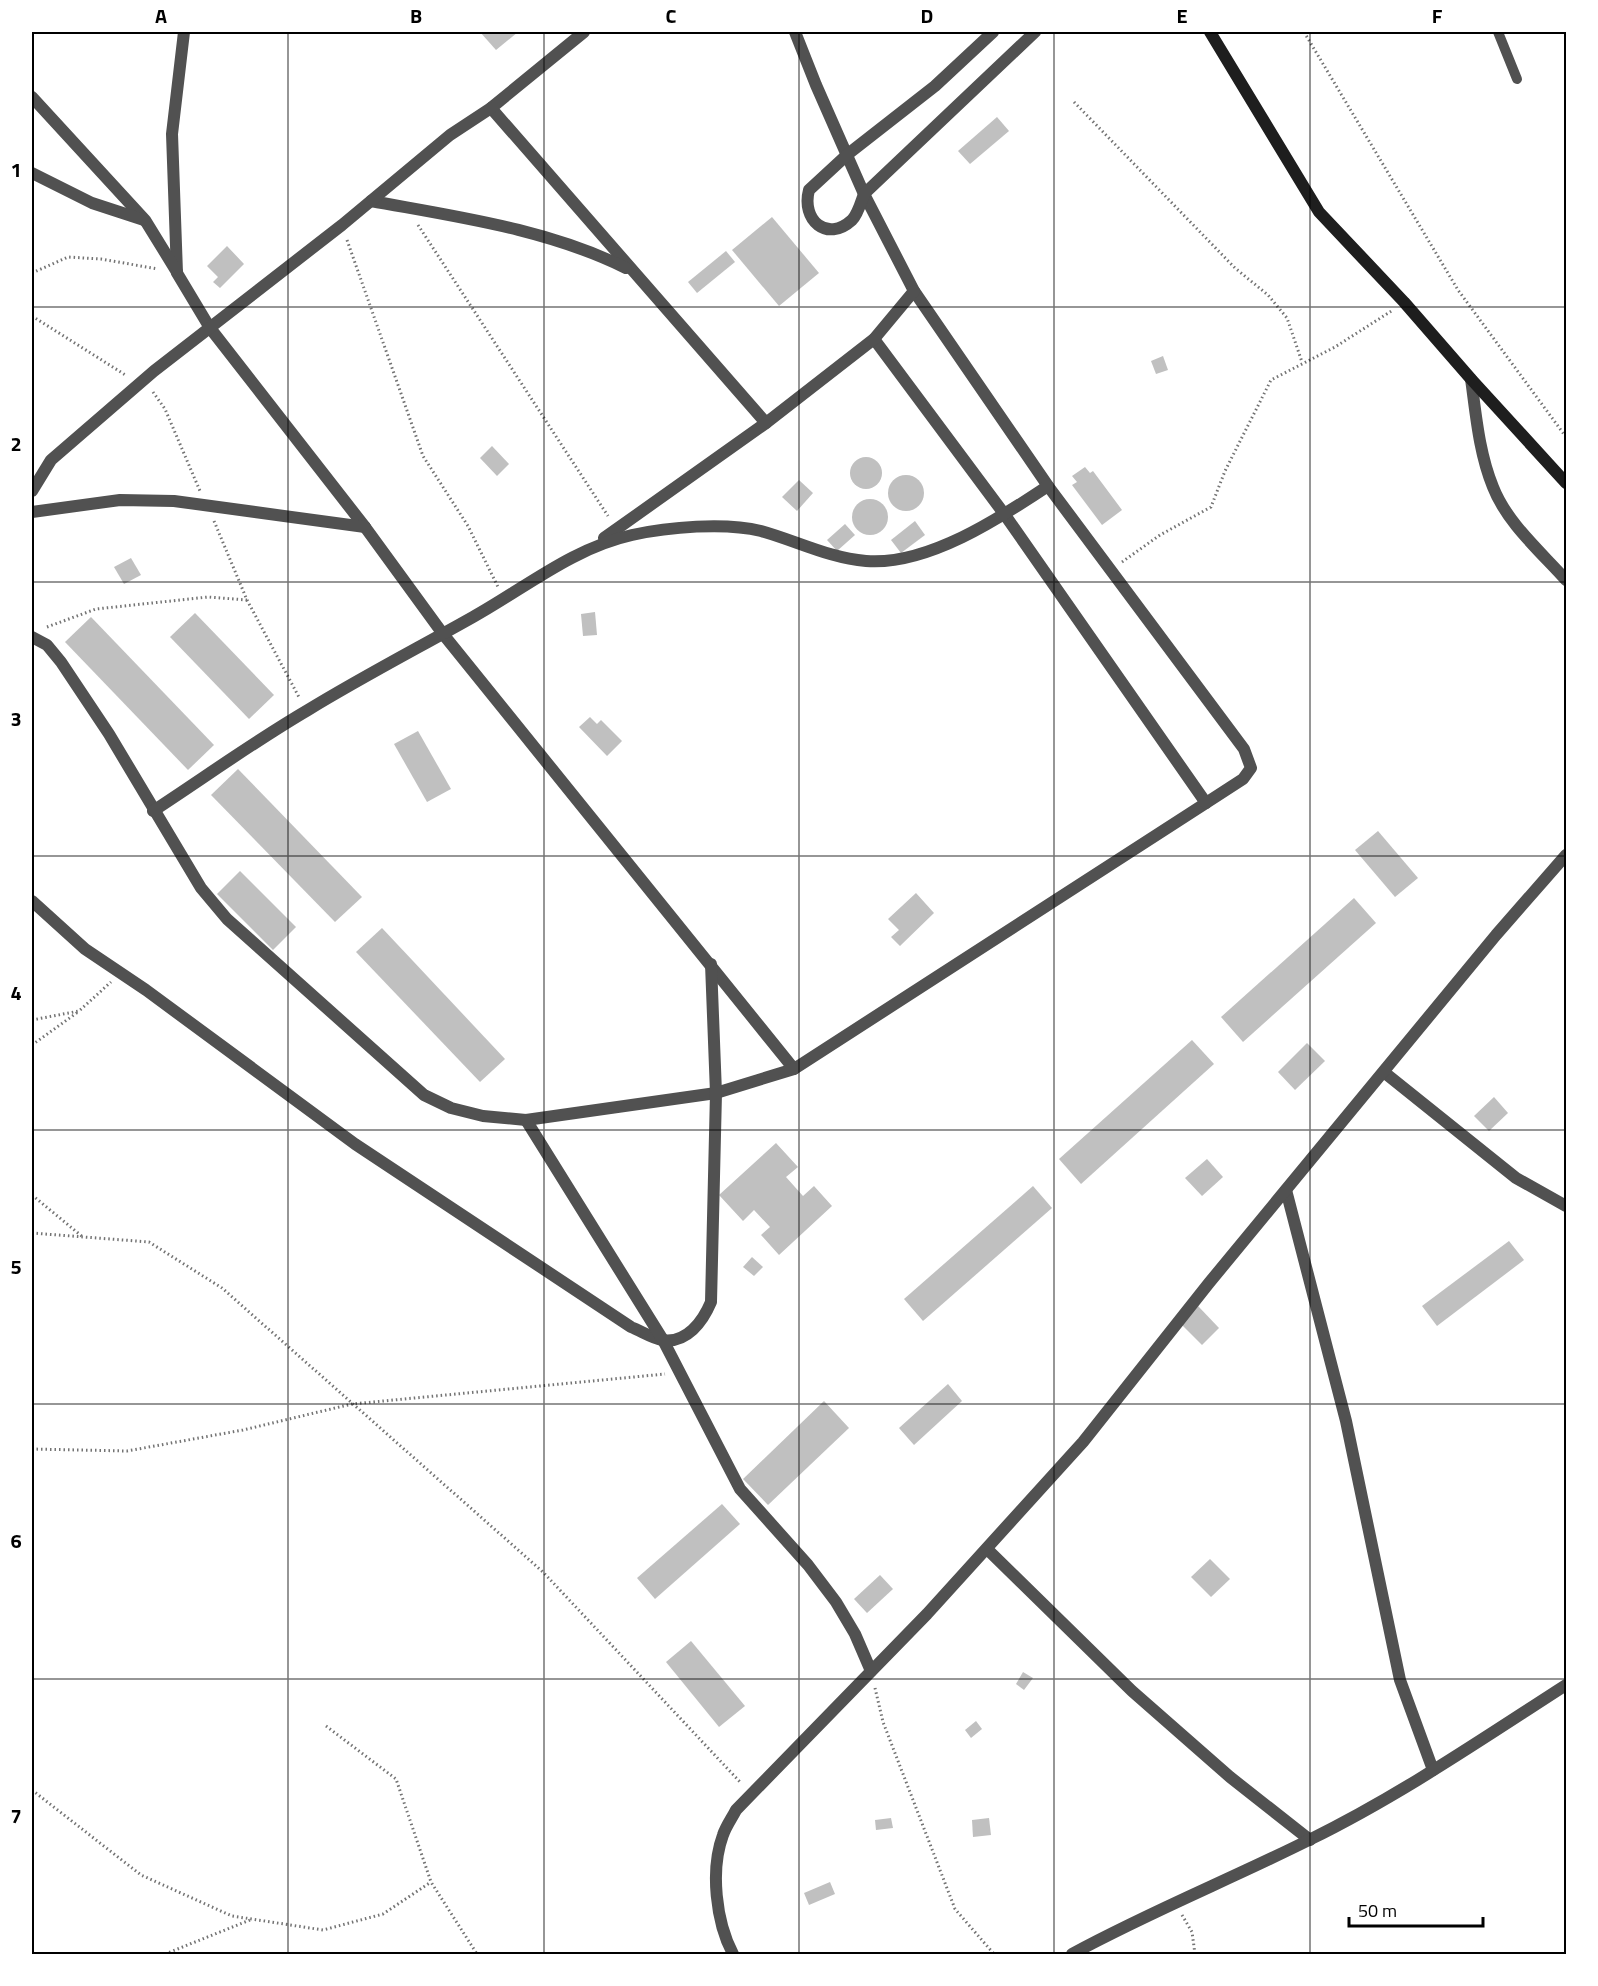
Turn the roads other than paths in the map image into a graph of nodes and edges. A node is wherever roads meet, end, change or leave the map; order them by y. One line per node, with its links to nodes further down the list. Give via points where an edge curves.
1 (184, 32): 19 (street, via 172,134)
2 (584, 32): 12 (street)
3 (795, 32): 13 (street)
4 (970, 32): 9 (street)
5 (993, 32): 9 (street)
6 (1035, 32): 15 (street)
7 (1210, 32): 23 (main road, via 1319,212)
8 (1498, 32): 10 (lane)
9 (980, 42): 13 (street, via 935,86)
10 (1518, 79)
11 (32, 98): 17 (street)
12 (491, 108): 16 (street, via 450,135); 18 (street)
13 (848, 154): 15 (street); 15 (street, via 809,190 807,212 816,224 827,229 843,226 854,218)
14 (32, 173): 17 (street, via 92,203)
15 (864, 194): 20 (street)
16 (371, 201): 18 (street, via 483,221 590,250); 21 (street)
17 (145, 220): 19 (street)
18 (633, 271): 24 (street)
19 (177, 273): 21 (street)
20 (914, 291): 22 (street); 26 (street)
21 (210, 328): 27 (street, via 51,460); 30 (street)
22 (874, 339): 24 (street); 29 (street)
23 (1471, 379): 25 (main road); 32 (street, via 1493,489 1506,512)
24 (766, 423): 31 (street)
25 (1566, 483)
26 (1048, 486): 29 (street); 35 (street, via 1249,757 1251,768 1247,774)
27 (32, 491)
28 (32, 512): 30 (street, via 120,500 174,501)
29 (1005, 515): 31 (street, via 943,545 905,557 869,561 812,550 759,531 717,528 670,529); 35 (street)
30 (365, 527): 33 (street)
31 (591, 546): 33 (street)
32 (1566, 580)
33 (443, 634): 36 (street, via 306,710); 39 (street)
34 (32, 637): 36 (street, via 47,645 61,662 109,734)
35 (1206, 803): 40 (street)
36 (153, 811): 43 (street, via 201,888 227,919 424,1095 451,1108 483,1116)
37 (1566, 855): 41 (street)
38 (32, 901): 46 (street, via 85,949 355,1144 632,1327)
39 (711, 964): 40 (street); 42 (street)
40 (794, 1069): 42 (street)
41 (1385, 1073): 44 (street); 45 (street, via 1516,1178)
42 (716, 1093): 43 (street); 46 (street, via 711,1302 694,1330 680,1338)
43 (526, 1120): 46 (street)
44 (1286, 1190): 47 (street, via 1131,1383); 50 (street, via 1346,1421 1400,1680)
45 (1566, 1206)
46 (663, 1340): 48 (street, via 740,1489 836,1602)
47 (987, 1549): 48 (street); 51 (street, via 1132,1691 1230,1777)
48 (871, 1671): 52 (street, via 751,1793 736,1810 723,1835 717,1863 721,1916)
49 (1566, 1685): 50 (street)
50 (1433, 1770): 51 (street)
51 (1310, 1840): 53 (street)
52 (733, 1954)
53 (1072, 1954)

